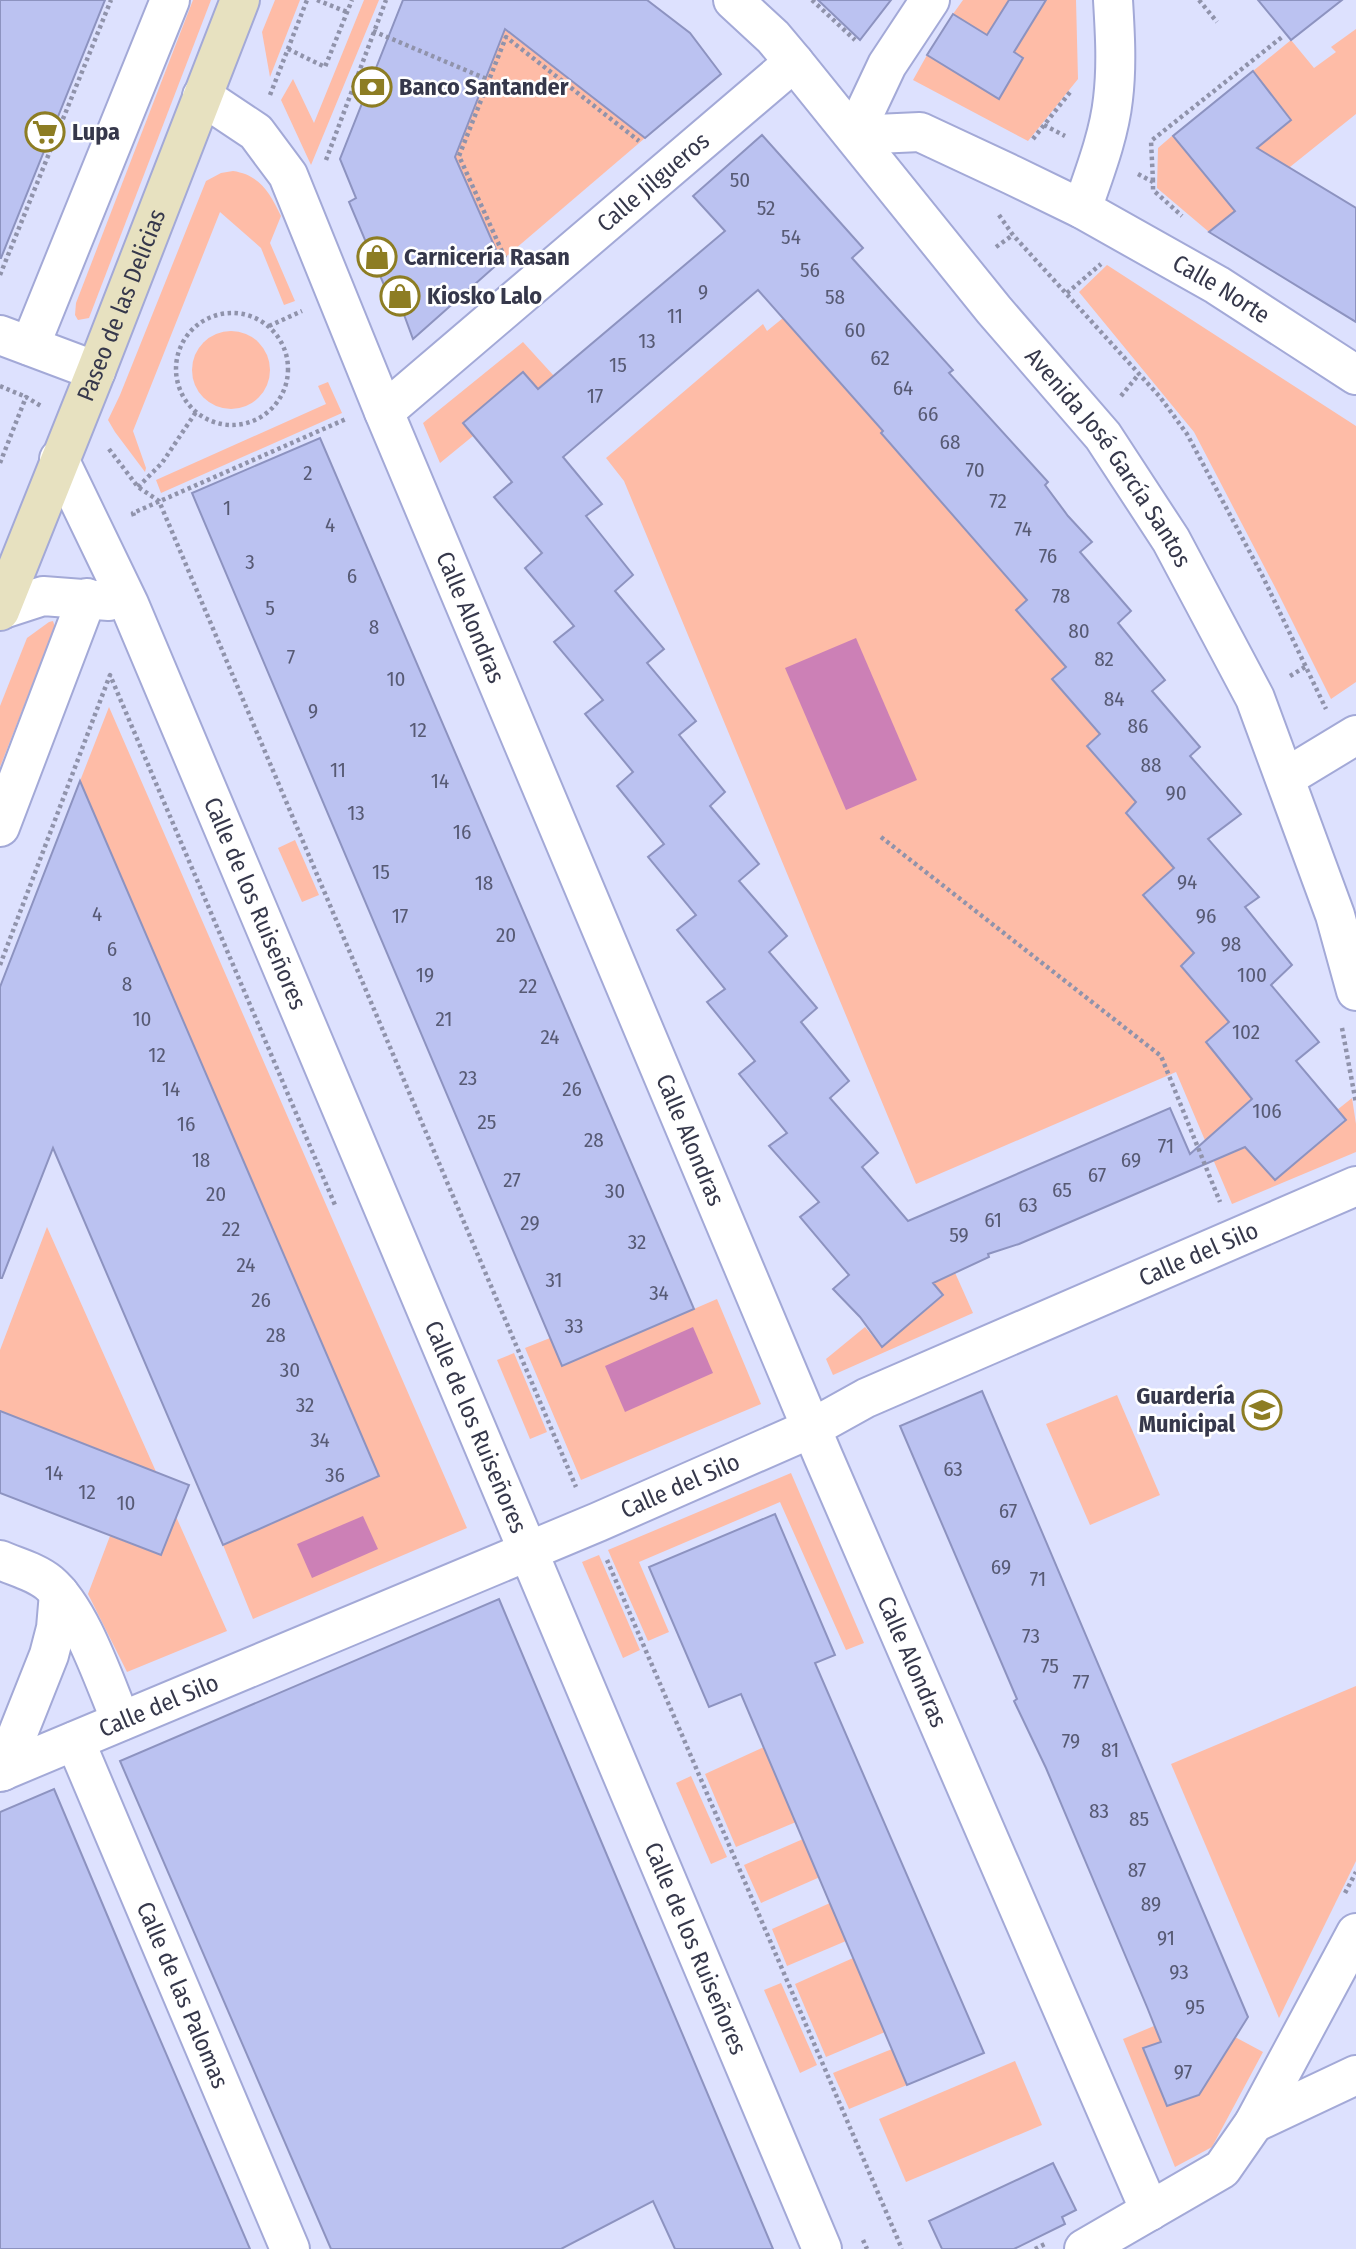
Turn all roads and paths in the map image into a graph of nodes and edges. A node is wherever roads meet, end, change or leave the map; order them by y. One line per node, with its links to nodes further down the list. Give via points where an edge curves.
1 (111, 0): 29 (path)
2 (170, 0): 33 (street)
3 (240, 0): 20 (main road, Paseo de las Delicias)
4 (307, 0): 12 (path, via 288,49 325,67)
5 (317, 0): 12 (path)
6 (352, 0): 12 (path)
7 (733, 0): 17 (street, Avenida José García Santos)
8 (812, 0): 16 (path)
9 (930, 0): 21 (street, via 887,65)
10 (1114, 0): 26 (street, via 1113,100)
11 (1199, 0): 13 (path)
12 (347, 12)
13 (1217, 22)
14 (373, 32): 18 (path)
15 (1282, 37): 24 (path, via 1151,141)
16 (859, 45)
17 (794, 62): 21 (street, Avenida José García Santos); 39 (street, Calle Jilgueros)
18 (489, 79): 22 (path, via 506,37); 28 (path, via 459,156)
19 (1073, 88): 23 (path)
20 (202, 96): 34 (main road, Paseo de las Delicias); 39 (street, Calle Alondras, via 256,132 288,175)
21 (853, 135): 26 (street, Calle Norte, via 920,132); 49 (street, Avenida José García Santos, via 1103,436 1178,552 1255,698)
22 (644, 145)
23 (1028, 145)
24 (1153, 181)
25 (993, 206): 30 (path, via 1013,235)
26 (1082, 209): 35 (street, Calle Norte, via 1217,285)
27 (1108, 258): 30 (path)
28 (507, 262)
29 (0, 275)
30 (1067, 293): 48 (path, via 1187,434)
31 (303, 310): 32 (path)
32 (269, 326): 38 (path, via 285,347 289,368 285,390 273,408 255,421 232,426); 38 (path, via 234,312 213,316 194,327 181,345 176,366 179,389)
33 (10, 346): 34 (street)
34 (96, 372): 40 (main road, Paseo de las Delicias)
35 (1356, 374)
36 (0, 386): 37 (path)
37 (26, 397): 40 (path); 41 (path)
38 (196, 412): 42 (path, via 162,463)
39 (366, 415): 43 (path); 60 (street, Calle Alondras)
40 (66, 443): 42 (path, via 102,440); 46 (street, Calle de los Ruiseñores); 47 (main road, Paseo de las Delicias)
41 (0, 463)
42 (138, 487): 43 (path)
43 (159, 502): 44 (path, via 133,513); 61 (path, via 577,1488)
44 (138, 525)
45 (87, 598): 46 (street); 47 (street, via 43,596); 50 (street)
46 (129, 604): 63 (street, Calle de los Ruiseñores)
47 (0, 610)
48 (1342, 723): 49 (street)
49 (1285, 778): 52 (street, Avenida José García Santos)
50 (0, 827)
51 (881, 837): 59 (path, via 1161,1056)
52 (1351, 947): 54 (street, Avenida José García Santos)
53 (0, 965): 58 (path, via 110,676)
54 (1356, 991)
55 (1341, 1026): 56 (path)
56 (1356, 1103)
57 (1356, 1186): 59 (street, Calle del Silo)
58 (339, 1215)
59 (1234, 1238): 60 (street, Calle del Silo, via 866,1398)
60 (812, 1428): 63 (street, Calle del Silo); 72 (street, Calle Alondras)
61 (568, 1491)
62 (602, 1550): 76 (path)
63 (526, 1551): 66 (street, Calle del Silo); 75 (street, Calle de los Ruiseñores)
64 (0, 1560): 65 (street, via 47,1581)
65 (59, 1592): 66 (street, via 76,1617); 68 (street, via 49,1655)
66 (121, 1721): 67 (street, Calle del Silo)
67 (75, 1741): 68 (street, Calle del Silo); 74 (street, Calle de las Palomas)
68 (2, 1771)
69 (1356, 1933): 71 (street)
70 (1356, 2075): 71 (street)
71 (1254, 2123): 72 (street, via 1222,2169)
72 (1150, 2211): 78 (street)
73 (1046, 2243): 77 (path)
74 (290, 2249)
75 (822, 2249)
76 (902, 2249)
77 (1035, 2249)
78 (1084, 2249)

